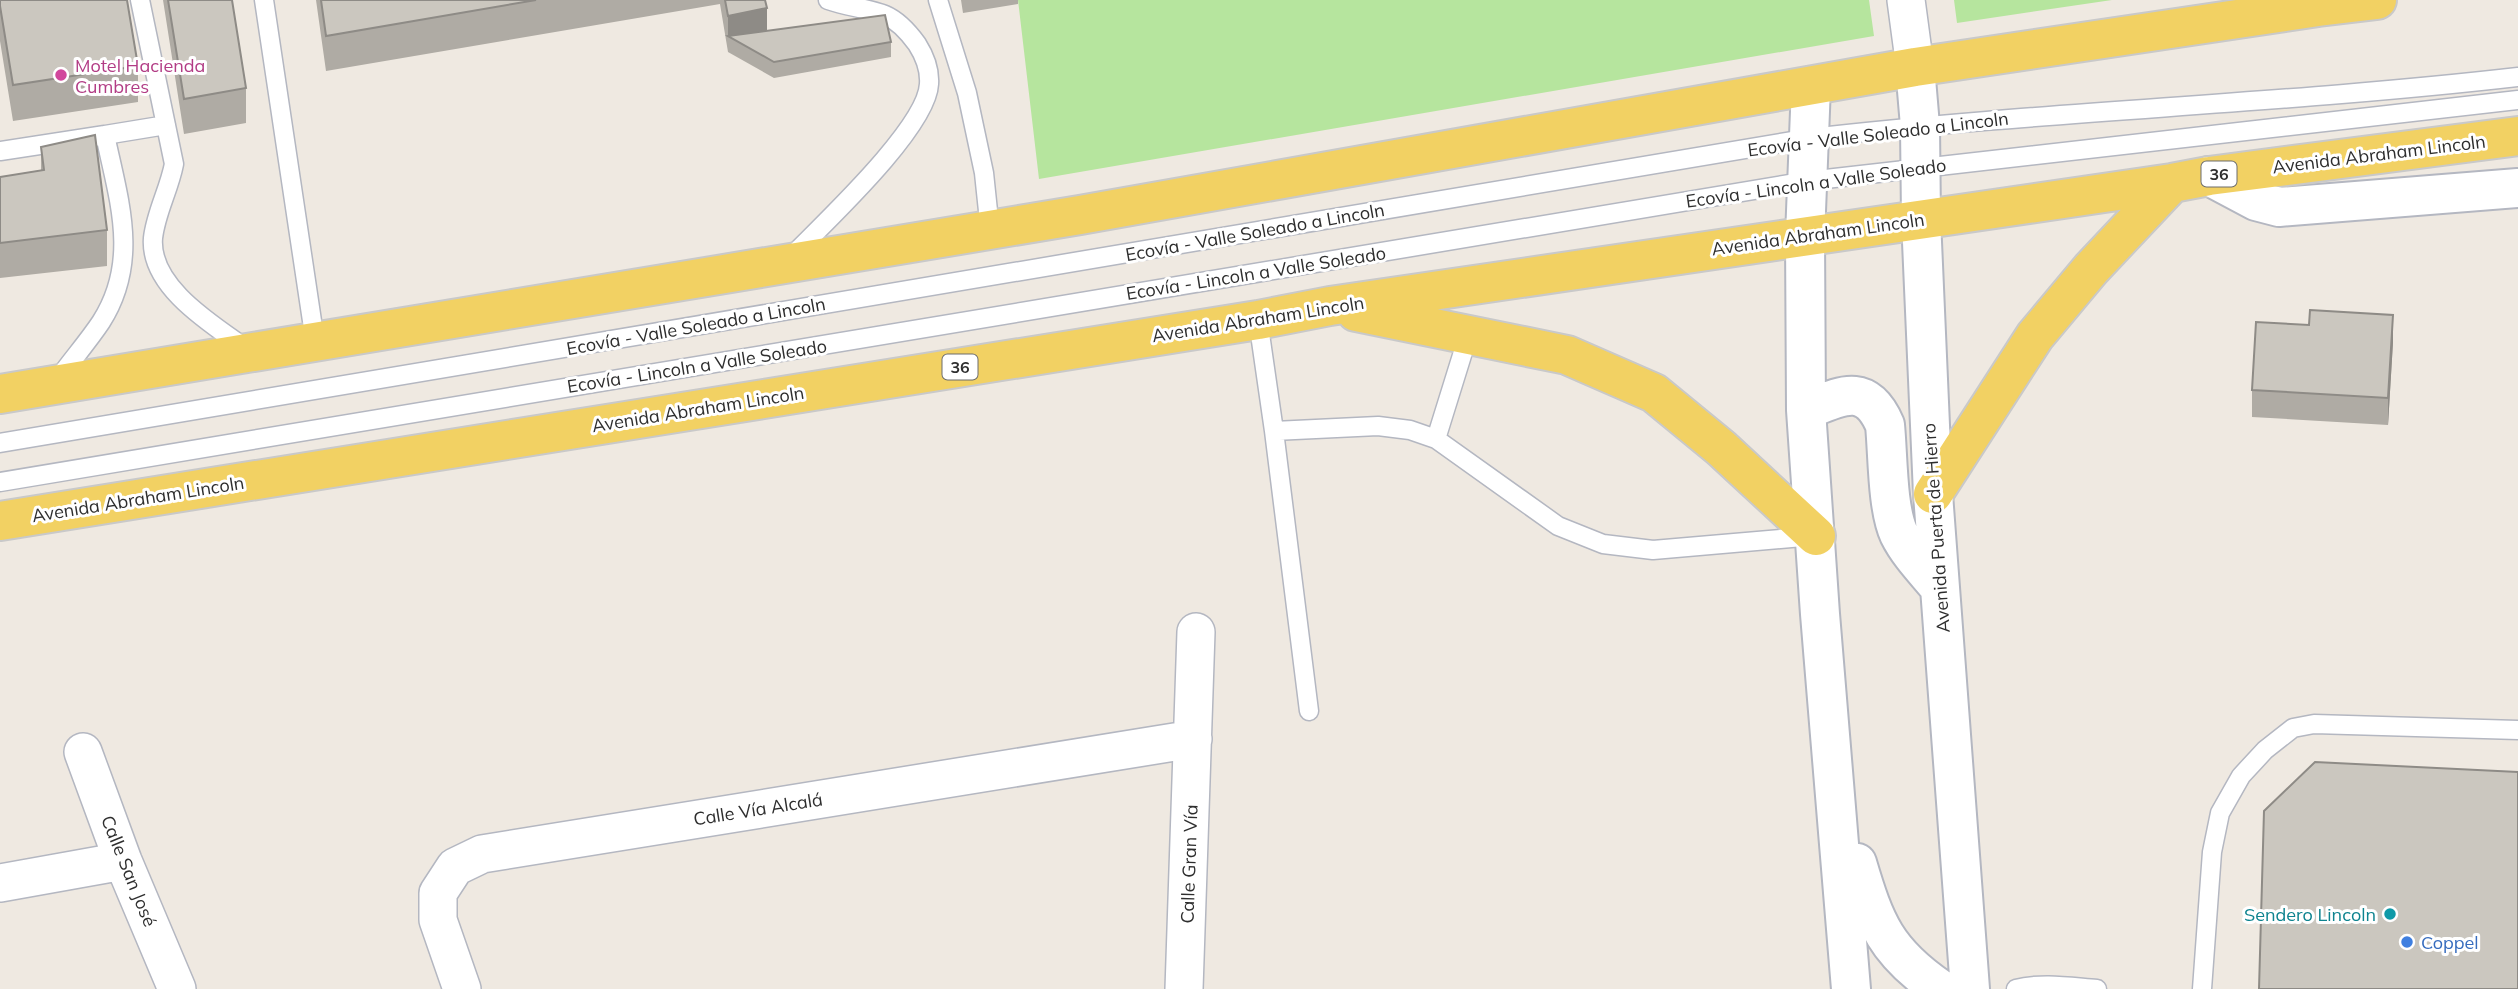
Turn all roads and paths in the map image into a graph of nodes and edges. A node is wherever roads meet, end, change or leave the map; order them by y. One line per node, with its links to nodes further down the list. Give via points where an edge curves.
1 (141, 0): 11 (lane)
2 (264, 0): 29 (lane)
3 (828, 0): 25 (lane, via 886,15 908,31 924,55 929,85 920,114 901,141)
4 (938, 0): 23 (lane, via 971,107)
5 (1906, 0): 7 (street)
6 (2377, 0): 7 (main road)
7 (1915, 67): 9 (main road); 12 (street, Avenida Puerta de Hierro)
8 (2518, 77): 12 (lane, Ecovía - Valle Soleado a Lincoln)
9 (1811, 86): 15 (street); 23 (main road)
10 (2518, 100): 17 (lane, Ecovía - Lincoln a Valle Soleado)
11 (166, 125): 13 (lane); 30 (lane, via 174,164 153,240 159,267 192,309)
12 (1920, 126): 15 (lane, Ecovía - Valle Soleado a Lincoln); 17 (street, Avenida Puerta de Hierro)
13 (105, 135): 16 (lane); 31 (lane, via 125,247 119,285 102,321)
14 (2518, 136): 18 (main road, Avenida Abraham Lincoln / 36)
15 (1810, 138): 19 (street); 36 (lane, Ecovía - Valle Soleado a Lincoln)
16 (0, 151)
17 (1921, 167): 19 (lane, Ecovía - Lincoln a Valle Soleado); 22 (street, Avenida Puerta de Hierro)
18 (2209, 176): 20 (main road, Avenida Abraham Lincoln / 36); 21 (street, via 2256,201 2279,207)
19 (1808, 181): 24 (street); 37 (lane, Ecovía - Lincoln a Valle Soleado)
20 (2172, 183): 22 (main road, Avenida Abraham Lincoln / 36); 38 (main road, via 2035,336)
21 (2518, 188)
22 (1921, 219): 24 (main road, Avenida Abraham Lincoln / 36); 38 (street, Avenida Puerta de Hierro)
23 (990, 230): 25 (main road)
24 (1805, 236): 26 (main road, Avenida Abraham Lincoln / 36); 33 (street)
25 (785, 264): 29 (main road)
26 (1330, 306): 27 (main road, Avenida Abraham Lincoln / 36); 28 (main road)
27 (1258, 320): 34 (lane); 39 (main road, Avenida Abraham Lincoln / 36)
28 (1468, 335): 35 (lane); 40 (main road, via 1567,355 1654,393)
29 (315, 341): 30 (main road)
30 (250, 352): 31 (main road)
31 (54, 385): 32 (main road)
32 (0, 394)
33 (1806, 410): 40 (street); 41 (street, via 1856,395 1880,412 1898,532)
34 (1275, 431): 35 (lane, via 1378,426); 43 (lane)
35 (1436, 439): 40 (lane, via 1558,526 1603,544 1653,550)
36 (0, 443)
37 (0, 482)
38 (1933, 494): 41 (street, Avenida Puerta de Hierro)
39 (0, 521)
40 (1816, 536): 47 (street)
41 (1939, 587): 55 (street, Avenida Puerta de Hierro)
42 (1196, 632): 45 (street, Calle Gran Vía)
43 (1309, 710)
44 (2518, 730): 58 (lane, via 2314,724 2294,728 2265,750 2241,775 2220,813 2212,852)
45 (1193, 739): 51 (street, Calle Vía Alcalá, via 482,854 455,867 438,893 438,920); 52 (street, Calle Gran Vía)
46 (83, 752): 48 (street, Calle San José)
47 (1834, 791): 53 (street); 54 (street, via 1871,911 1883,935 1900,958)
48 (123, 861): 49 (street); 50 (street, Calle San José)
49 (0, 883)
50 (177, 989)
51 (462, 989)
52 (1184, 989)
53 (1851, 989)
54 (1940, 989)
55 (1970, 989)
56 (2016, 989): 57 (lane)
57 (2097, 989)
58 (2202, 989)

